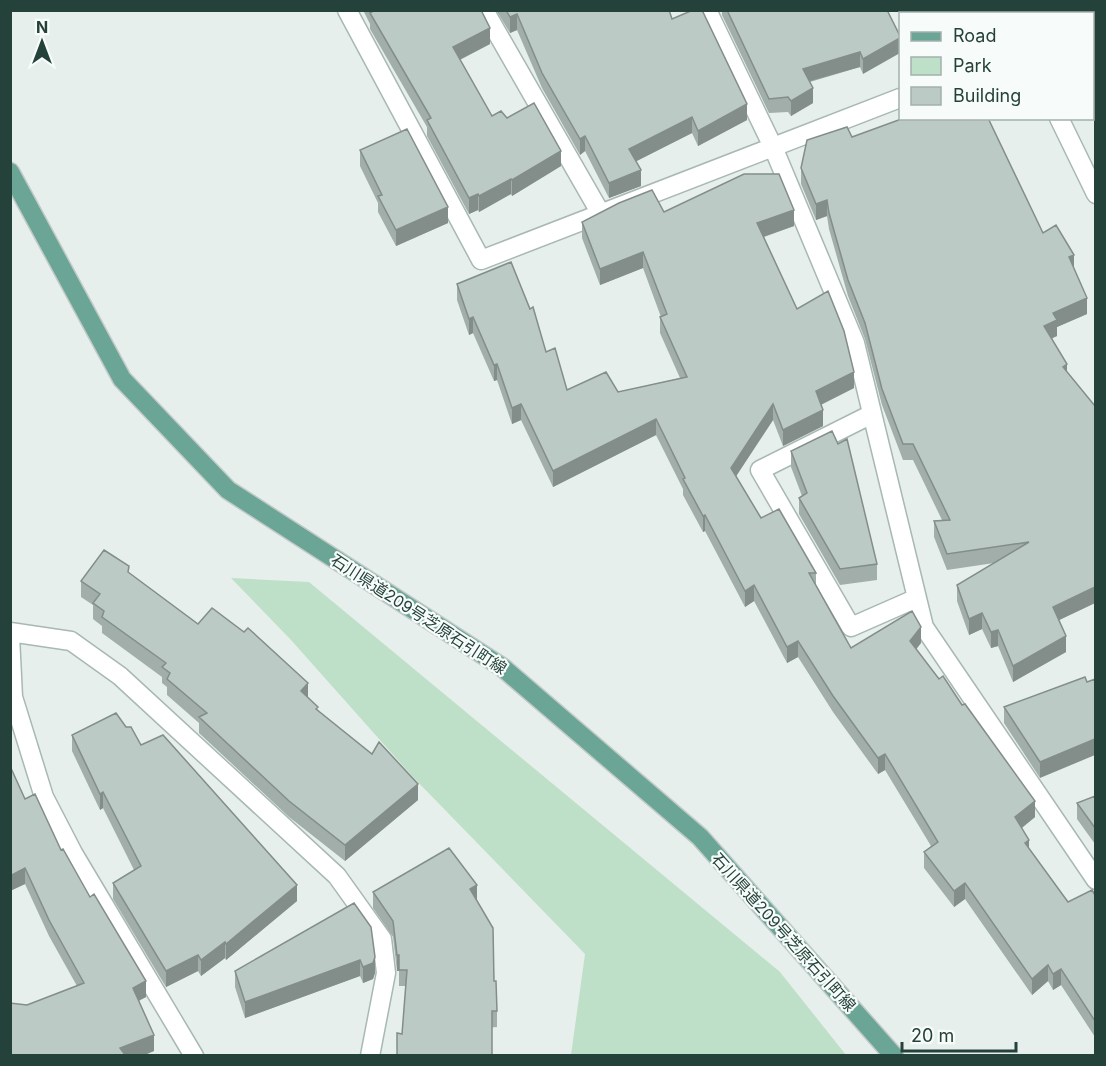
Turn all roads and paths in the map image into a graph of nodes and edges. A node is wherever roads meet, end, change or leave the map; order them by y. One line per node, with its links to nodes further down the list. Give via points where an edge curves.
1 (348, 10): 9 (street, via 481,260)
2 (484, 10): 9 (street)
3 (707, 10): 6 (street)
4 (899, 98): 6 (street)
5 (1060, 120): 8 (street)
6 (773, 147): 9 (street); 10 (street, via 855,343)
7 (10, 172): 16 (main road, 石川県道209号芝原石引町線, via 122,379 228,490 502,667 700,837)
8 (1095, 194)
9 (601, 214)
10 (872, 414): 11 (street); 11 (street, via 760,470 851,627)
11 (916, 598): 13 (street, via 924,627)
12 (10, 634): 14 (street, via 13,697 44,797); 15 (street, via 71,641 120,676 337,876 382,939 386,973)
13 (1095, 880)
14 (194, 1056)
15 (370, 1056)
16 (894, 1056)

